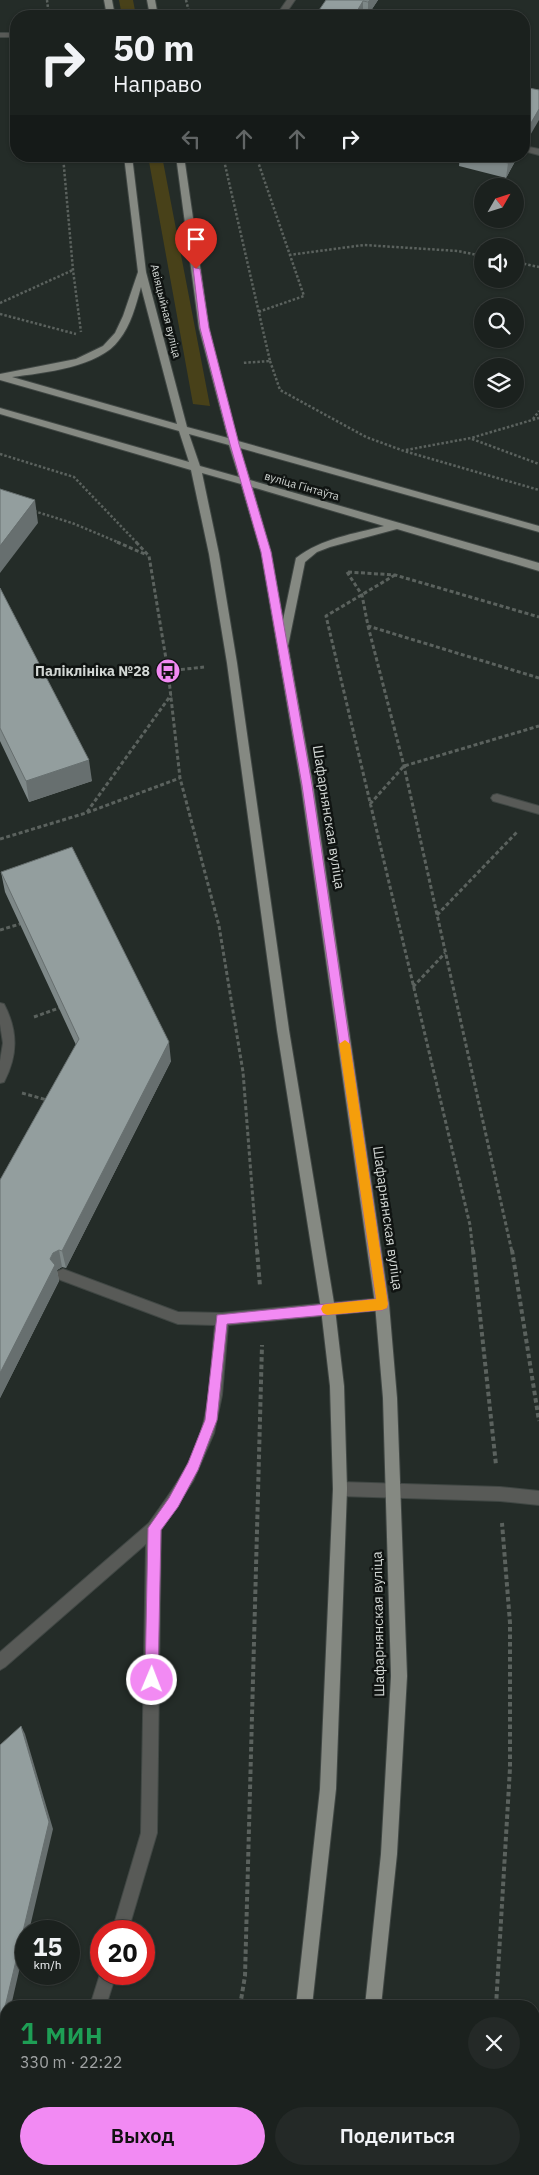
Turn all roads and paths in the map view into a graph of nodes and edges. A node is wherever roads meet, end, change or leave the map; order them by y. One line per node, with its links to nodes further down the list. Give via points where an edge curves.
1 (64, 162): 10 (path)
2 (129, 162): 11 (main road, Авіяцыйная вуліца)
3 (181, 162): 24 (main road, via 204,328)
4 (224, 162): 13 (path)
5 (258, 162): 7 (path)
6 (474, 254): 7 (path, via 364,245)
7 (289, 255): 13 (path, via 304,296)
8 (524, 264): 9 (path)
9 (539, 267)
10 (73, 270): 12 (path); 14 (path, via 82,335)
11 (142, 272): 17 (main road, via 114,342 70,364); 22 (main road, Авіяцыйная вуліца)
12 (0, 303)
13 (258, 312): 15 (path)
14 (0, 314)
15 (270, 361): 16 (path); 25 (path, via 280,390 366,437)
16 (242, 363)
17 (0, 377): 22 (main road, вуліца Гінтаўта)
18 (0, 410): 28 (main road, вуліца Гінтаўта)
19 (539, 412): 21 (path)
20 (539, 418): 21 (path)
21 (532, 420): 23 (path)
22 (183, 429): 24 (main road, вуліца Гінтаўта); 28 (main road, Авіяцыйная вуліца)
23 (471, 438): 25 (path); 27 (path)
24 (234, 444): 29 (main road, Шафарнянская вуліца); 33 (main road, вуліца Гінтаўта)
25 (404, 451): 30 (path)
26 (0, 454): 34 (path, via 74,477)
27 (539, 464)
28 (196, 469): 29 (main road, вуліца Гінтаўта); 41 (main road)
29 (245, 483): 32 (main road, вуліца Гінтаўта); 40 (main road, Шафарнянская вуліца, via 266,552)
30 (539, 490)
31 (27, 509): 34 (path, via 72,523)
32 (397, 526): 35 (main road, вуліца Гінтаўта); 40 (main road, via 327,544 300,560)
33 (539, 529)
34 (150, 556): 42 (path)
35 (539, 567)
36 (395, 576): 37 (path); 37 (path, via 347,572); 38 (path)
37 (362, 595): 39 (path); 48 (path, via 326,616)
38 (539, 617)
39 (368, 626): 43 (path); 46 (path)
40 (283, 651): 62 (main road, Шафарнянская вуліца, via 307,785)
41 (232, 663): 42 (path); 63 (main road, via 283,1030)
42 (168, 671): 44 (path)
43 (539, 678)
44 (171, 694): 50 (path); 50 (path, via 180,778)
45 (539, 726): 46 (path)
46 (404, 766): 48 (path); 52 (path)
47 (497, 798): 49 (street)
48 (370, 804): 56 (path)
49 (538, 810): 52 (path)
50 (86, 813): 51 (path)
51 (0, 839)
52 (437, 915): 55 (path)
53 (20, 924): 54 (path)
54 (0, 930)
55 (445, 953): 56 (path); 65 (path, via 514,1260)
56 (414, 987): 68 (path, via 470,1225)
57 (0, 1008): 58 (street, via 8,1026 10,1054)
58 (0, 1078)
59 (19, 1092): 60 (path)
60 (48, 1100)
61 (63, 1275): 64 (street, via 178,1318)
62 (382, 1304): 63 (street); 67 (main road, Шафарнянская вуліца, via 390,1398)
63 (328, 1309): 64 (street); 66 (main road, via 337,1386)
64 (222, 1319): 70 (street, via 211,1420 194,1466)
65 (539, 1421)
66 (340, 1489): 67 (street); 75 (main road, via 328,1790)
67 (392, 1492): 68 (street); 76 (main road, Шафарнянская вуліца, via 399,1676 389,1854)
68 (500, 1494): 69 (street); 77 (path, via 510,1623 510,1768)
69 (539, 1498)
70 (154, 1528): 71 (street); 72 (street, via 149,1833)
71 (0, 1662)
72 (123, 1920)
73 (105, 1985): 74 (street)
74 (100, 2000)
75 (305, 2000)
76 (374, 2000)
77 (496, 2000)

